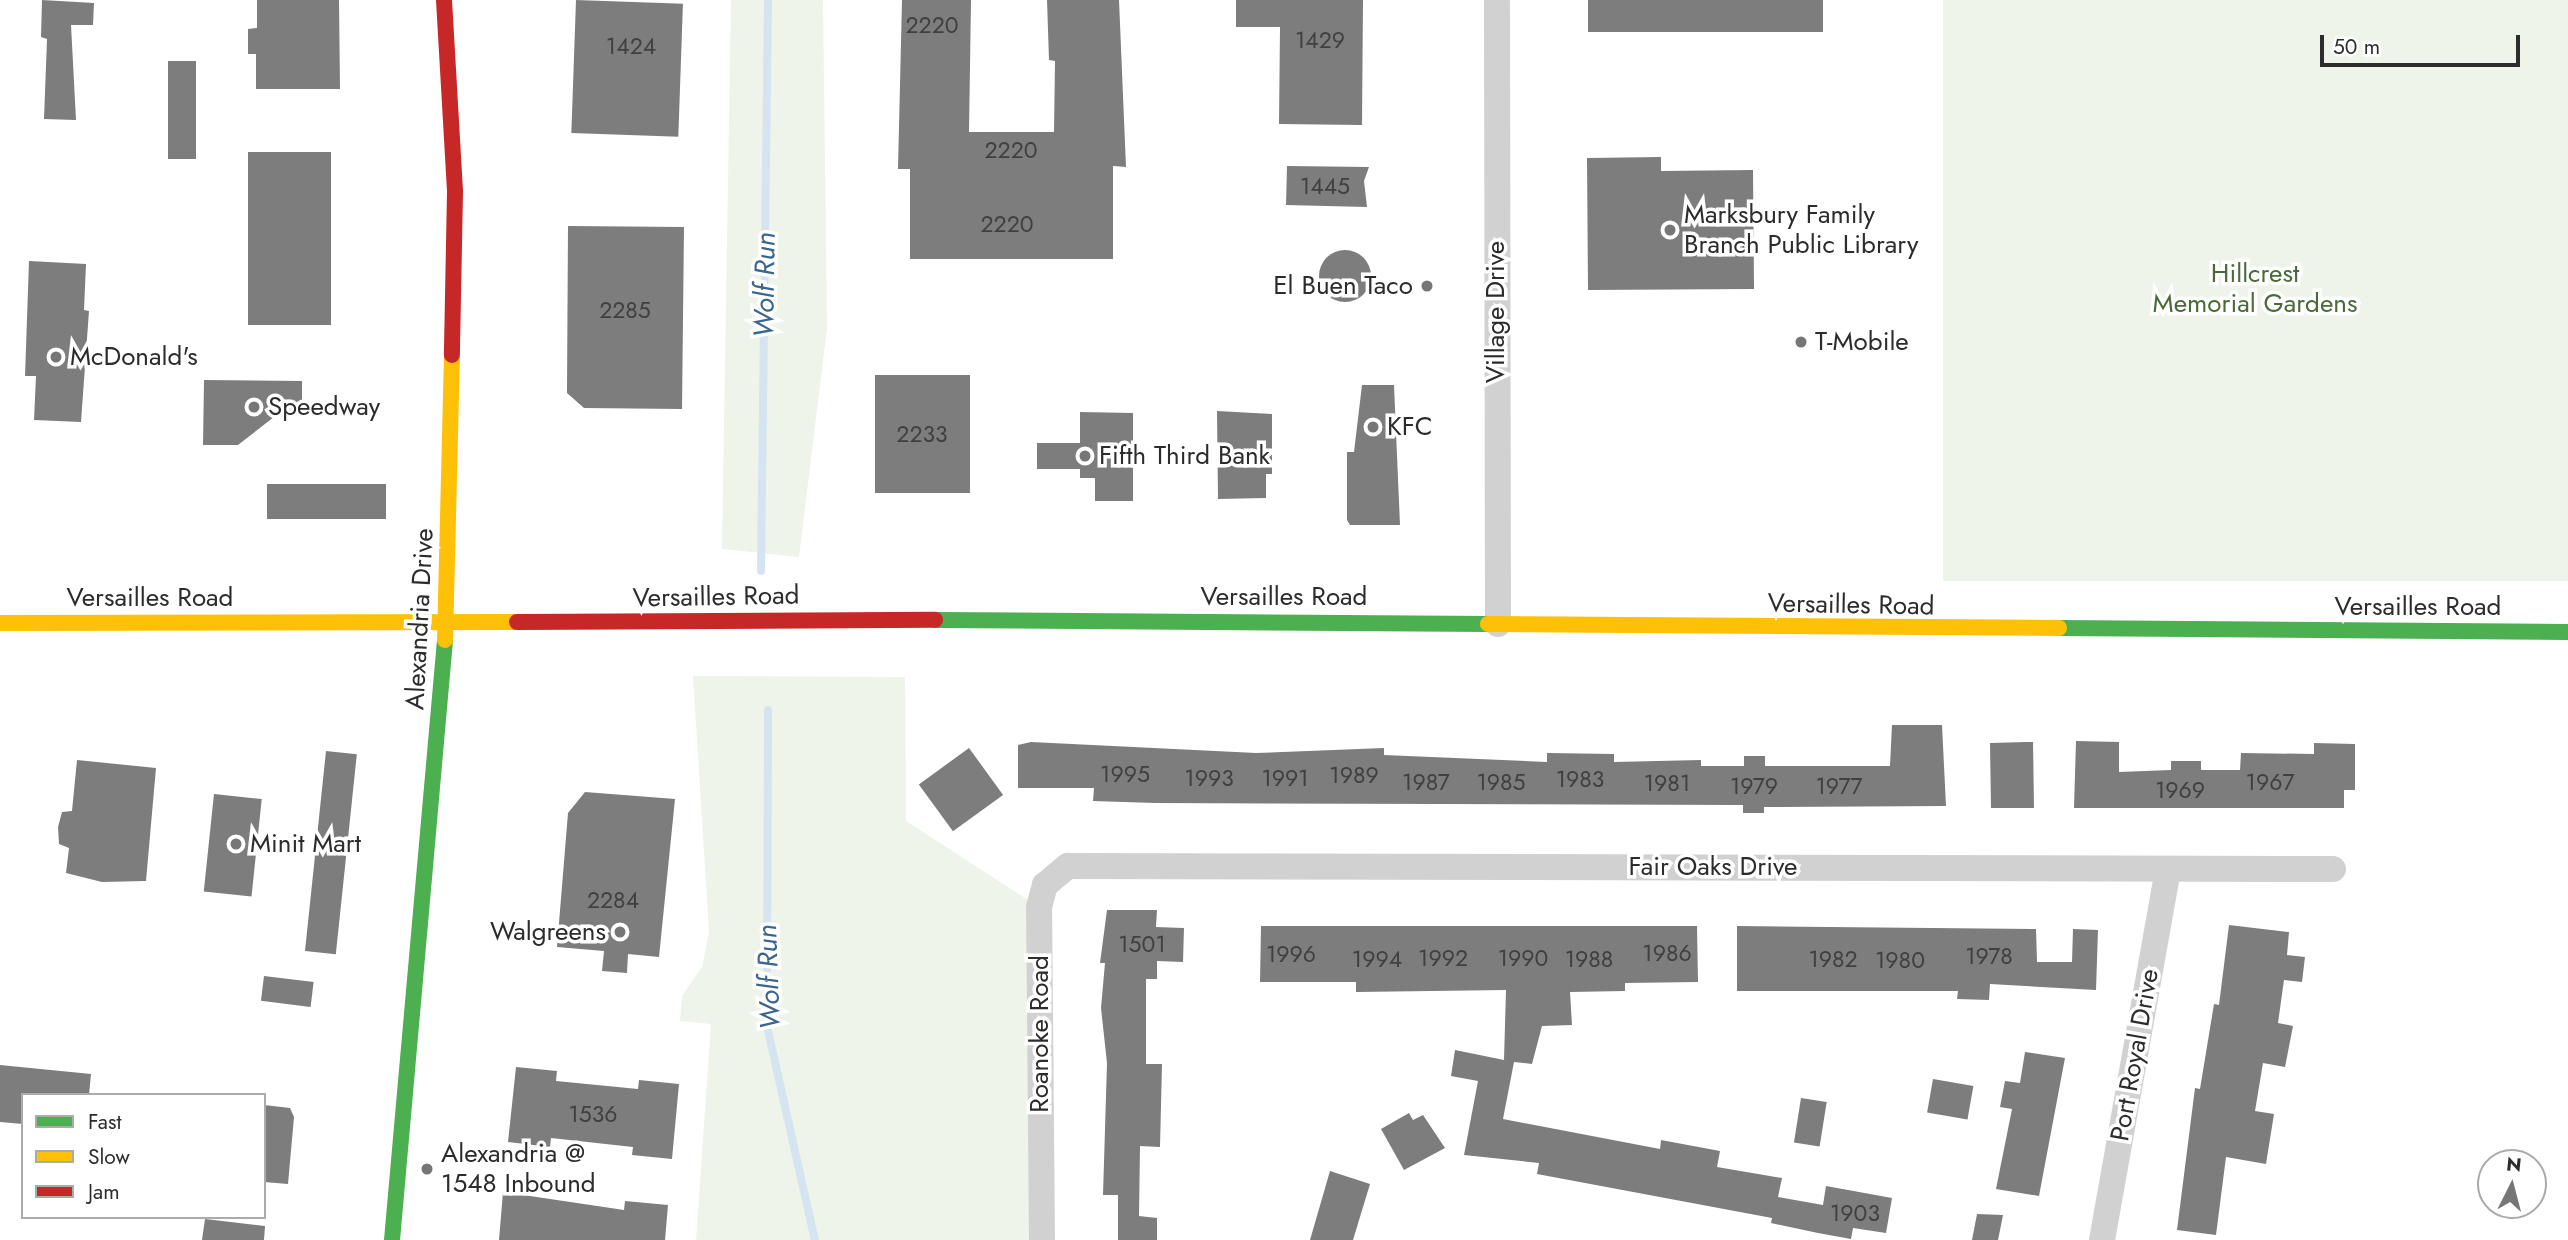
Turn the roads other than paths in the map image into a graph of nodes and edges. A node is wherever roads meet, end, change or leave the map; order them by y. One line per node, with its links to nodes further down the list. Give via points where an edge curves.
1 (444, 0): 4 (main road, Alexandria Drive, via 455,192)
2 (1497, 0): 5 (street, Village Drive)
3 (0, 623): 4 (main road, Versailles Road)
4 (447, 623): 5 (main road, Versailles Road); 10 (main road, Alexandria Drive)
5 (1498, 624): 6 (main road, Versailles Road)
6 (2568, 632)
7 (1093, 864): 9 (street, Fair Oaks Drive); 11 (street, Roanoke Road, via 1055,872 1039,908)
8 (2333, 869): 9 (street, Fair Oaks Drive)
9 (2168, 870): 12 (street, Port Royal Drive)
10 (392, 1240)
11 (1042, 1240)
12 (2102, 1240)

